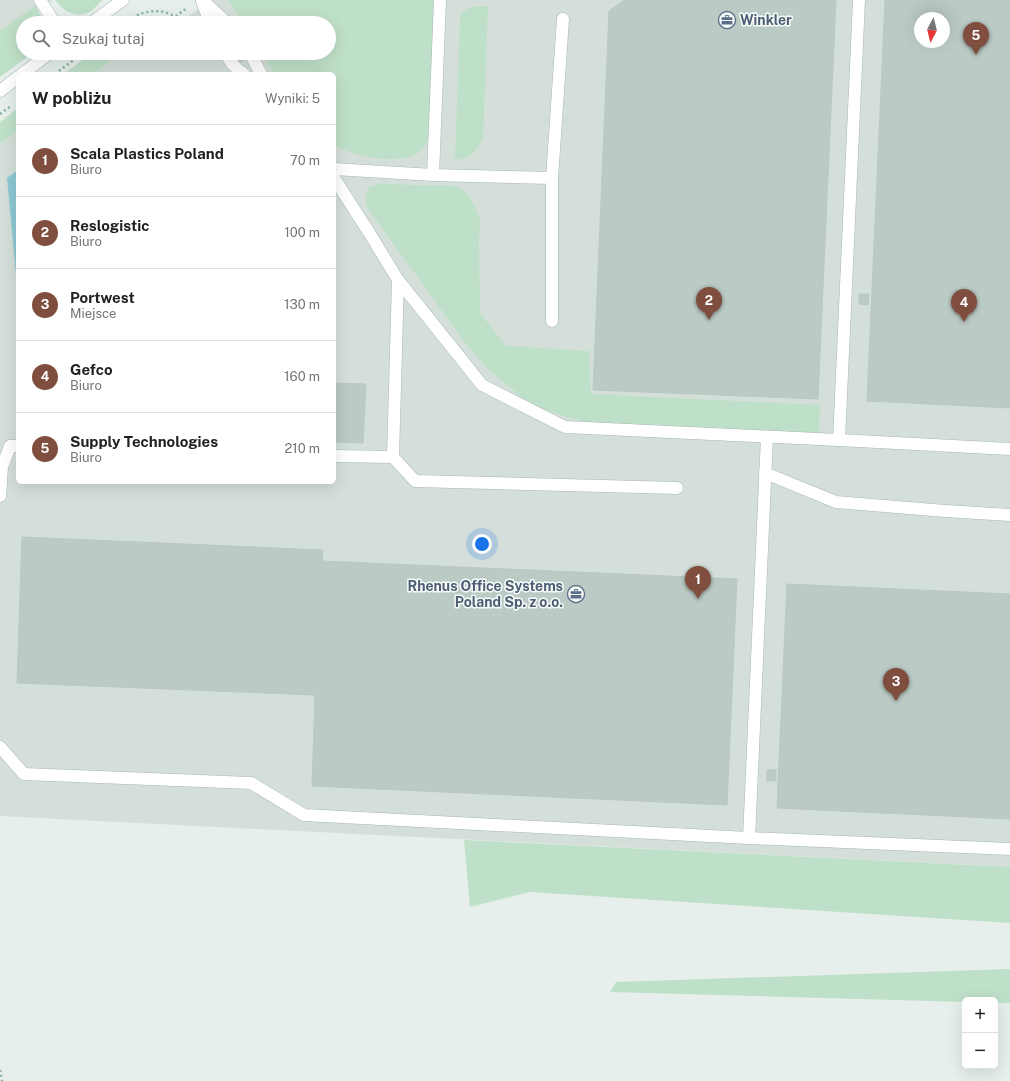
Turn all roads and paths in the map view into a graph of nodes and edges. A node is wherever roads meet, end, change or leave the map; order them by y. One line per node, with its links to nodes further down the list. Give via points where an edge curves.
1 (40, 0): 7 (street)
2 (123, 0): 8 (street)
3 (202, 0): 12 (street); 13 (street)
4 (440, 0): 26 (street)
5 (860, 0): 32 (street)
6 (182, 12): 11 (path)
7 (50, 16)
8 (101, 16)
9 (135, 16): 10 (path, via 152,11)
10 (174, 16)
11 (174, 16)
12 (208, 16)
13 (220, 16)
14 (563, 19): 27 (street)
15 (41, 60): 19 (street)
16 (74, 60): 20 (path)
17 (229, 60): 21 (street)
18 (254, 60): 22 (street)
19 (25, 72)
20 (58, 72)
21 (239, 72)
22 (260, 72)
23 (16, 79): 24 (street)
24 (0, 91)
25 (336, 168): 26 (street)
26 (433, 175): 27 (street)
27 (552, 178): 30 (street)
28 (336, 181): 29 (street)
29 (398, 280): 31 (street, via 482,385 565,427); 36 (street)
30 (552, 321)
31 (767, 437): 32 (street); 37 (street)
32 (839, 440): 34 (street)
33 (16, 446): 39 (street, via 10,446 2,467)
34 (1010, 449)
35 (336, 456): 36 (street)
36 (393, 457): 38 (street, via 414,481)
37 (765, 473): 40 (street, via 836,502); 42 (street)
38 (677, 488)
39 (0, 496)
40 (1010, 515)
41 (0, 747): 42 (street, via 24,774 251,784 304,815)
42 (749, 838): 43 (street)
43 (1010, 849)
44 (0, 1070): 45 (path)
45 (2, 1081)

